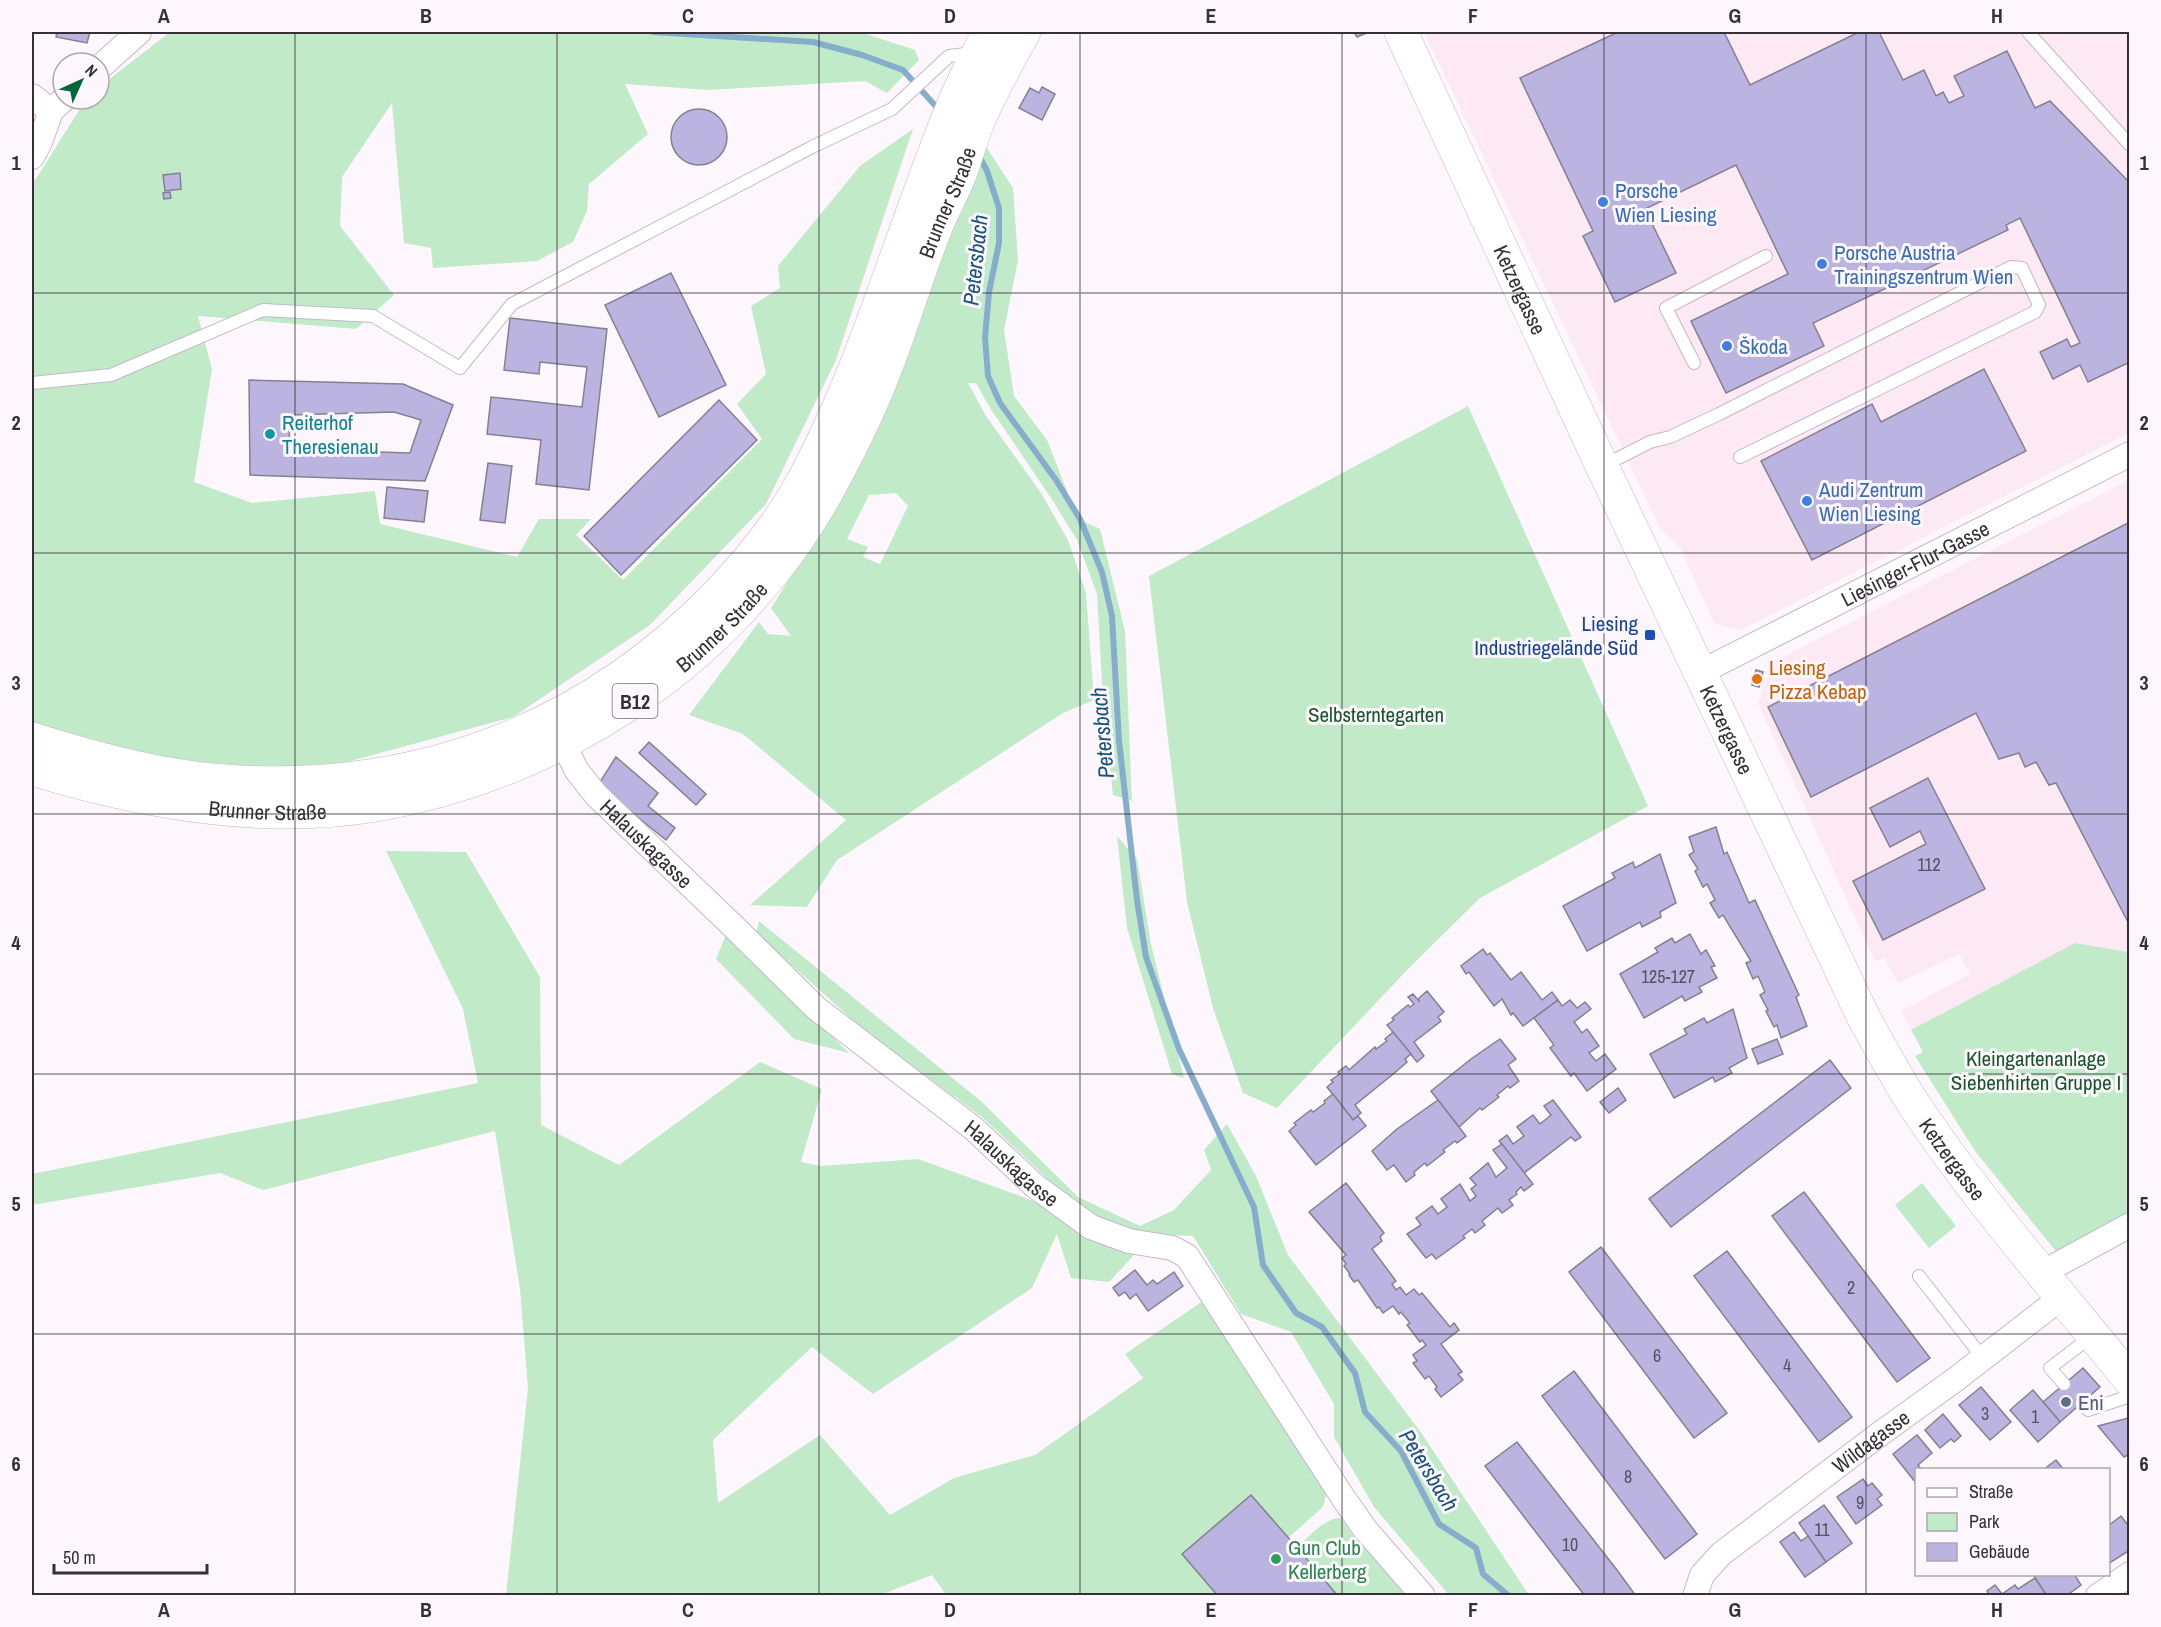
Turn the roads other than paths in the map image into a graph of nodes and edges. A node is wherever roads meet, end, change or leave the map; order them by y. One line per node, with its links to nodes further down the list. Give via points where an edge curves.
1 (139, 32): 6 (street)
2 (1024, 32): 20 (main road, Brunner Straße / B12, via 976,126 866,415 834,480 783,559 733,619 676,671)
3 (1401, 32): 17 (main road, Ketzergasse)
4 (2028, 32): 10 (lane)
5 (984, 42): 14 (lane, via 949,56 892,109 512,304 460,368 373,316 263,310 111,375); 19 (main road, Brunner Straße / B12, via 937,145 858,364 801,484 733,578 651,656 609,686 491,745 410,770 337,781 238,782 180,776)
6 (111, 57)
7 (32, 96): 8 (street)
8 (51, 103)
9 (55, 111): 11 (street)
10 (2130, 145)
11 (32, 157)
12 (1766, 256): 13 (lane, via 1666,308)
13 (1694, 363)
14 (32, 383)
15 (2130, 454): 18 (street, Liesinger-Flur-Gasse)
16 (1740, 457): 17 (lane, via 2035,312 2039,305 2022,268 2011,267 1719,414)
17 (1602, 466): 18 (main road, Ketzergasse)
18 (1701, 672): 24 (main road, Ketzergasse, via 1889,1064 1932,1130)
19 (32, 739)
20 (564, 743): 21 (main road, Brunner Straße / B12, via 487,777 435,792 374,805 315,810 198,806 137,796); 32 (street, Halauskagasse, via 577,771 596,795 816,1008 973,1128 1035,1186 1082,1221 1129,1241 1172,1248 1187,1256 1344,1499)
21 (32, 769)
22 (2130, 1226): 24 (street, Wildagasse)
23 (1919, 1276): 26 (lane)
24 (2052, 1285): 25 (main road, Ketzergasse); 26 (street, Wildagasse)
25 (2093, 1335): 27 (main road, Ketzergasse); 28 (lane, via 2050,1368)
26 (1983, 1358): 33 (street, Wildagasse, via 1720,1554 1702,1575)
27 (2130, 1380)
28 (2064, 1384)
29 (2130, 1396): 30 (lane, via 2088,1410)
30 (2082, 1404)
31 (2130, 1574): 34 (street)
32 (1423, 1596)
33 (1695, 1596)
34 (2098, 1596)

